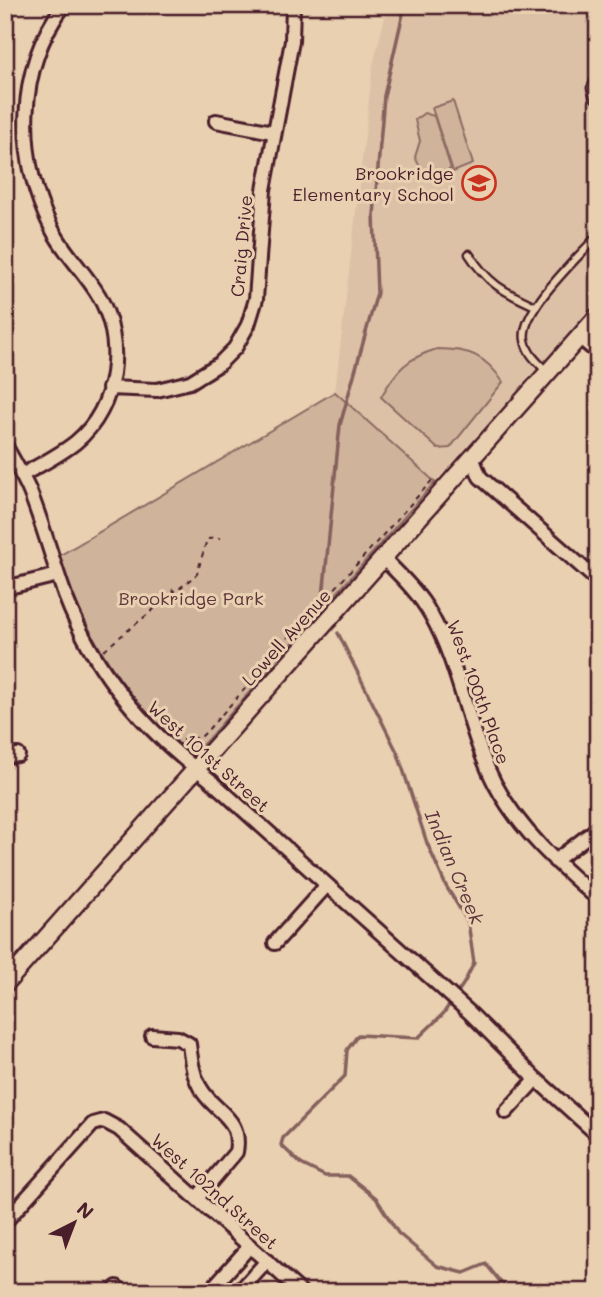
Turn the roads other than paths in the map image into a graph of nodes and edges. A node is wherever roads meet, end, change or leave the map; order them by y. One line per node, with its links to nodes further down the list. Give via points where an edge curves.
1 (64, 5): 14 (street, via 35,61 26,120 27,152 52,228 107,313 115,353)
2 (293, 5): 6 (street, Craig Drive, via 292,41)
3 (598, 75): 4 (lane, via 591,88)
4 (598, 101)
5 (216, 121): 6 (street)
6 (273, 132): 14 (street, Craig Drive, via 256,299 235,348 210,371 180,386)
7 (598, 235): 9 (lane)
8 (469, 254): 9 (lane, via 501,290)
9 (535, 306): 13 (lane, via 524,330 525,340 529,353)
10 (598, 316): 11 (street, Lowell Avenue)
11 (579, 337): 12 (street); 13 (street, Lowell Avenue)
12 (598, 353)
13 (548, 372): 16 (street, Lowell Avenue)
14 (109, 388): 17 (street, via 86,432)
15 (5, 445): 17 (street, West 101st Street)
16 (472, 457): 18 (street, Lowell Avenue); 20 (street, via 480,477)
17 (22, 475): 19 (street, West 101st Street)
18 (383, 558): 22 (street, Lowell Avenue); 24 (street, West 100th Place, via 417,594 445,641 495,785)
19 (58, 575): 21 (street); 22 (street, West 101st Street, via 95,659 149,729)
20 (598, 581)
21 (5, 588)
22 (195, 769): 25 (street, West 101st Street); 28 (street, Lowell Avenue)
23 (598, 828): 24 (street)
24 (555, 860): 26 (street, West 100th Place)
25 (327, 885): 27 (street); 30 (street, West 101st Street)
26 (598, 899)
27 (275, 943)
28 (5, 984)
29 (152, 1035): 33 (street, via 189,1044 201,1090 236,1131 236,1152)
30 (536, 1079): 31 (street); 32 (street, West 101st Street)
31 (506, 1112)
32 (598, 1135)
33 (197, 1198): 34 (street, West 102nd Street, via 104,1121 93,1124); 35 (street, West 102nd Street)
34 (5, 1222)
35 (250, 1246): 36 (street, West 102nd Street); 37 (street)
36 (267, 1261): 38 (street); 39 (street, West 102nd Street)
37 (209, 1292)
38 (239, 1292)
39 (301, 1292)

